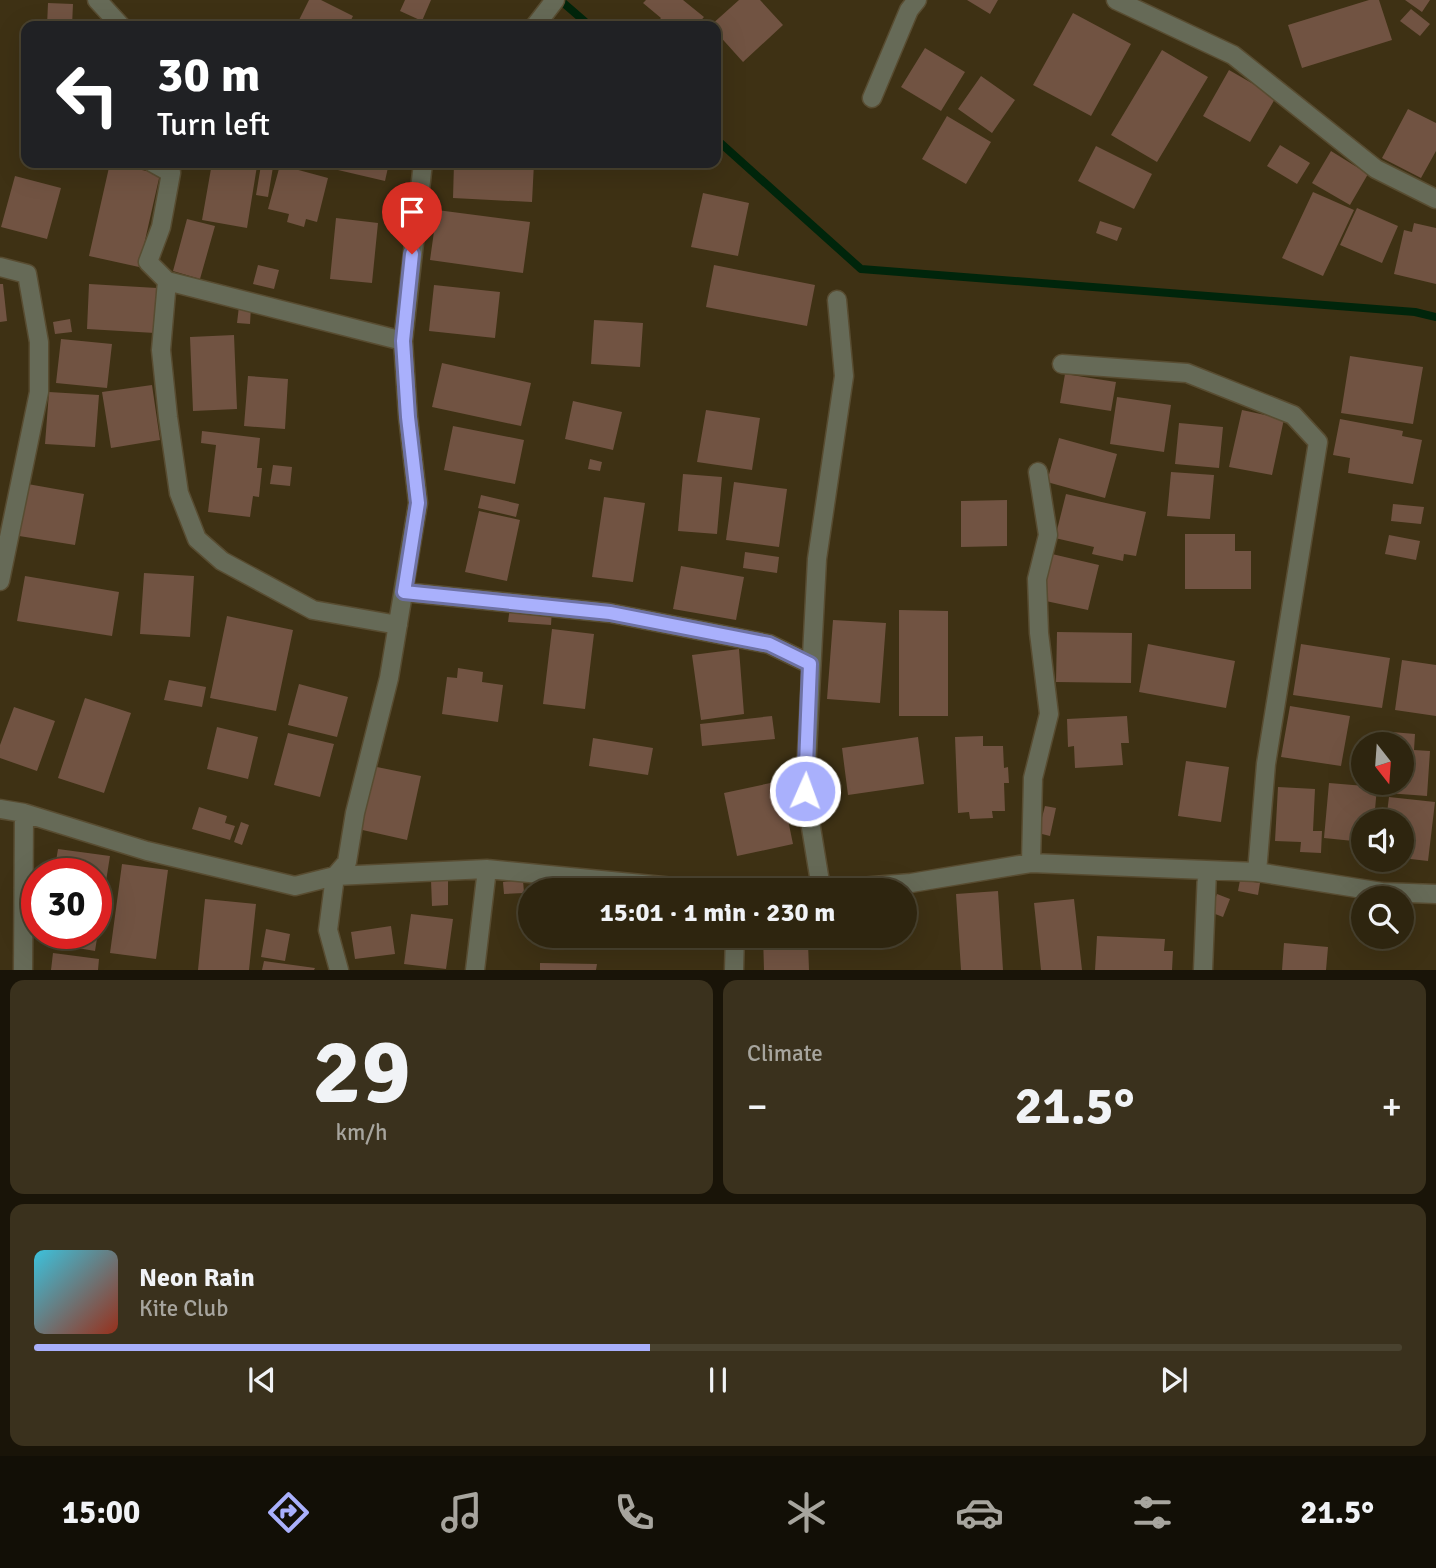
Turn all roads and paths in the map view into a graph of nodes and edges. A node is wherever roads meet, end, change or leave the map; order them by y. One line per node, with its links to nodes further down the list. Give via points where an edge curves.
1 (97, 0): 5 (street)
2 (555, 0): 6 (street)
3 (917, 0): 7 (street)
4 (1116, 0): 10 (street, via 1233,55 1376,169)
5 (116, 21)
6 (539, 21)
7 (872, 97)
8 (162, 168): 12 (street, via 171,173 161,227 148,262)
9 (422, 168): 14 (street)
10 (1436, 199)
11 (0, 267): 17 (street, via 27,274 39,342 39,392)
12 (167, 281): 14 (street); 19 (street, via 161,349 168,417 179,493 197,539 222,561 313,610)
13 (837, 300): 20 (street, via 844,376 817,559)
14 (403, 341): 18 (street, via 418,503)
15 (1062, 364): 26 (street, via 1187,373 1293,415 1318,442 1266,764)
16 (1038, 472): 23 (street, via 1048,536 1037,579 1049,714 1034,778)
17 (0, 581)
18 (404, 592): 19 (street); 20 (street, via 610,613 769,644)
19 (398, 625): 27 (street, via 347,862)
20 (810, 664): 29 (street, via 805,791)
21 (0, 809): 22 (street)
22 (24, 813): 27 (street, via 147,851 295,886); 33 (street)
23 (1031, 863): 25 (street); 30 (street)
24 (486, 869): 27 (street); 28 (street); 35 (street)
25 (1207, 871): 26 (street); 37 (street)
26 (1257, 872): 31 (street, via 1382,892)
27 (335, 876): 34 (street, via 328,930)
28 (580, 878)
29 (815, 878)
30 (917, 882)
31 (1436, 894)
32 (735, 948): 36 (street)
33 (23, 970)
34 (339, 970)
35 (475, 970)
36 (734, 970)
37 (1203, 970)

